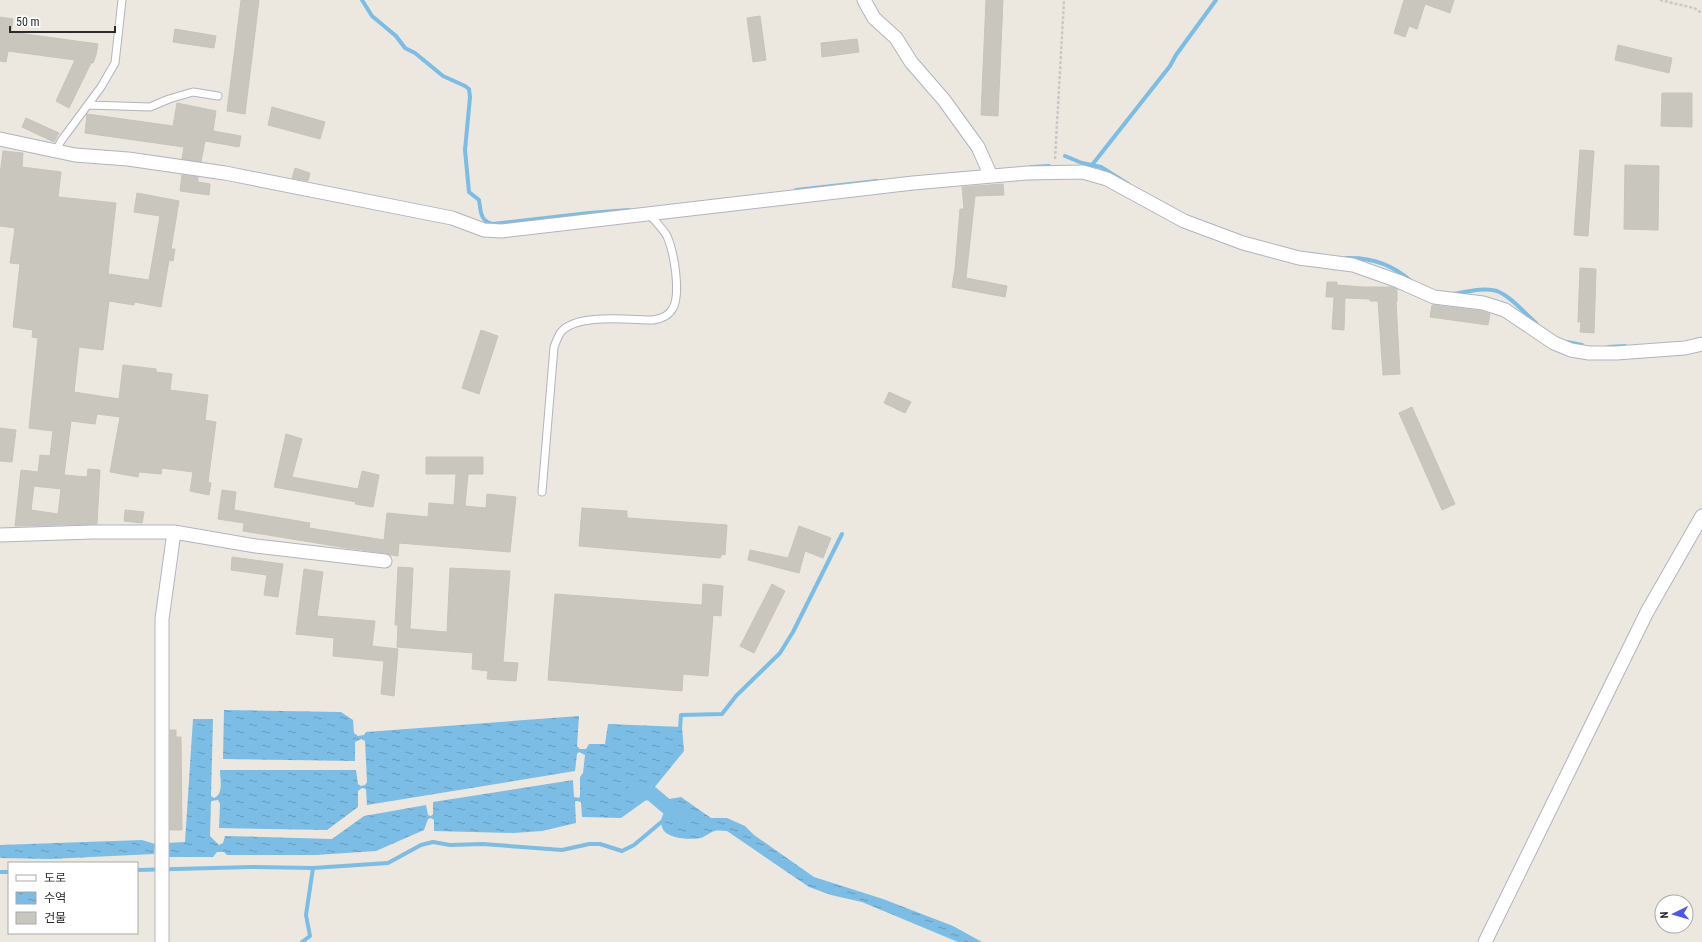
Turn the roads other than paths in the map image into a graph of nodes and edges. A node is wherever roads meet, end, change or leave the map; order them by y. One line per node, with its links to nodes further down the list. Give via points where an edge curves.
1 (122, 0): 4 (lane, via 115,63)
2 (864, 0): 7 (street, via 874,18 896,38 911,62 944,100 974,141)
3 (218, 96): 4 (lane, via 193,92 169,98 150,107)
4 (88, 105): 6 (lane)
5 (0, 139): 6 (street)
6 (56, 151): 8 (street, via 75,156 128,159 225,174 452,218 484,230 502,231)
7 (991, 176): 8 (street); 9 (street, via 1083,172 1107,179 1184,220 1243,243 1299,258 1353,265 1434,297 1483,303 1505,310 1554,343 1571,350 1616,353 1685,348)
8 (649, 214): 10 (lane, via 666,236 675,268 678,291 673,309 663,318 652,320 585,320 572,324 561,332 554,346)
9 (1702, 344)
10 (542, 492)
11 (1702, 516): 16 (street, via 1647,612)
12 (174, 532): 13 (street); 14 (street, via 256,546); 15 (street, via 162,619)
13 (0, 535)
14 (385, 561)
15 (162, 942)
16 (1485, 942)

